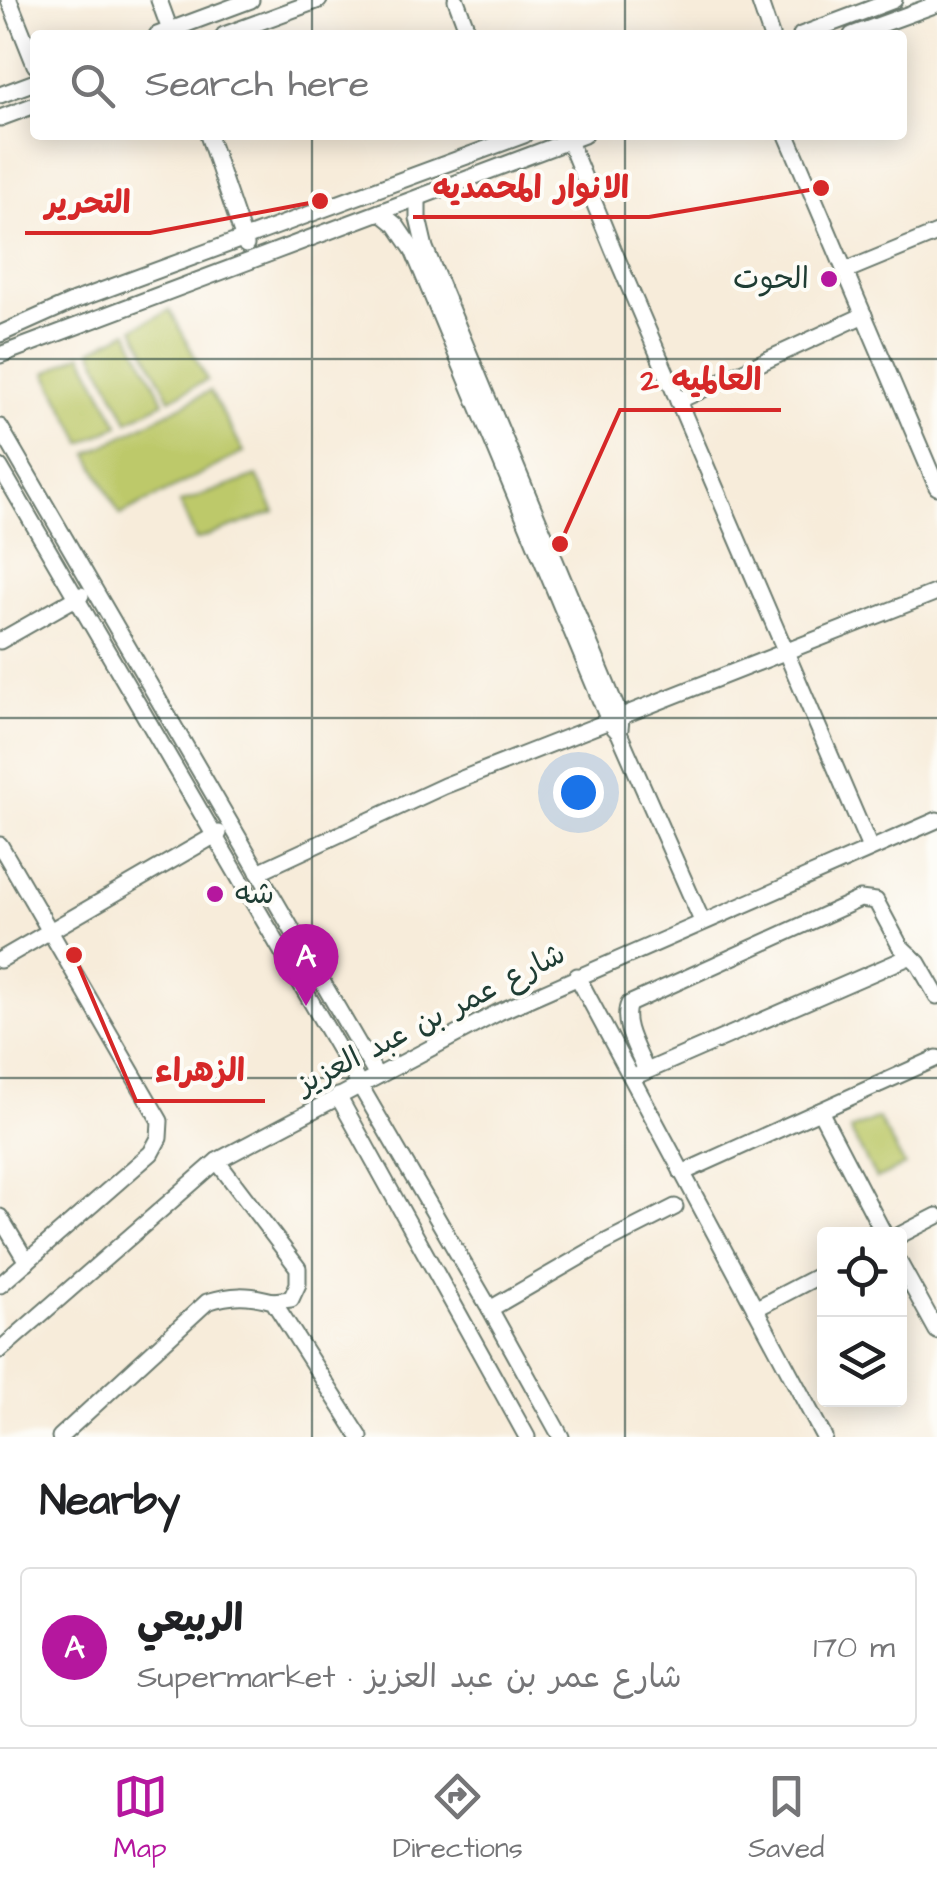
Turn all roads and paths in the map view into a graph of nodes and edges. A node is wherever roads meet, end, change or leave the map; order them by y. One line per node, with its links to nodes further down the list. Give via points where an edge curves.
1 (9, 0): 16 (street)
2 (159, 0): 9 (street)
3 (251, 0): 10 (street)
4 (319, 0): 11 (street)
5 (456, 0): 12 (street)
6 (758, 0): 13 (street)
7 (894, 0): 14 (street)
8 (937, 4): 15 (street)
9 (163, 30)
10 (168, 30)
11 (238, 30)
12 (466, 30)
13 (769, 30)
14 (815, 30)
15 (866, 30)
16 (30, 52)
17 (30, 84): 18 (street)
18 (0, 96)
19 (30, 107): 20 (street)
20 (0, 118)
21 (210, 140): 29 (street)
22 (500, 140): 29 (street)
23 (571, 140): 26 (street)
24 (577, 140): 35 (street)
25 (789, 140): 31 (street)
26 (418, 198): 27 (street); 44 (street, via 425,248)
27 (380, 212): 30 (street); 44 (street, via 413,250)
28 (937, 233): 31 (street)
29 (244, 239): 30 (street); 33 (street)
30 (250, 259): 34 (street)
31 (845, 271): 32 (street)
32 (864, 316): 35 (street); 38 (street)
33 (0, 334)
34 (0, 355)
35 (678, 401): 43 (street)
36 (0, 427): 39 (street)
37 (0, 466): 41 (street)
38 (937, 487)
39 (93, 588): 41 (street); 46 (street)
40 (937, 592): 43 (street)
41 (76, 598): 42 (street); 47 (street)
42 (0, 641)
43 (786, 653): 44 (street); 49 (street)
44 (616, 725): 50 (street, via 544,745 444,786); 51 (street)
45 (937, 820): 49 (street, شارع عمر بن عبد العزيز)
46 (232, 826): 47 (street); 50 (street)
47 (214, 836): 52 (street); 61 (street)
48 (0, 845): 52 (street)
49 (870, 848): 51 (street, شارع عمر بن عبد العزيز)
50 (258, 872): 59 (street)
51 (702, 921): 55 (street, شارع عمر بن عبد العزيز)
52 (50, 931): 54 (street); 71 (street, via 154,1108 159,1138 151,1153)
53 (912, 956): 56 (street); 58 (street); 58 (street, via 876,902 860,899 628,1004 627,1021)
54 (0, 960)
55 (576, 976): 59 (street, شارع عمر بن عبد العزيز); 60 (street)
56 (937, 996)
57 (937, 1058): 63 (street)
58 (646, 1071): 60 (street)
59 (377, 1076): 61 (street, شارع عمر بن عبد العزيز)
60 (630, 1078): 65 (street)
61 (359, 1086): 62 (street, شارع عمر بن عبد العزيز); 76 (street)
62 (338, 1096): 64 (street, شارع عمر بن عبد العزيز); 81 (street)
63 (820, 1111): 65 (street); 69 (street)
64 (217, 1161): 75 (street, via 298,1268 291,1299); 79 (street, شارع عمر بن عبد العزيز)
65 (682, 1174): 77 (street)
66 (675, 1207): 76 (street)
67 (0, 1216): 71 (street)
68 (937, 1216): 70 (street)
69 (880, 1227)
70 (907, 1231)
71 (27, 1262): 74 (street)
72 (817, 1277): 77 (street)
73 (907, 1277): 78 (street)
74 (0, 1285)
75 (273, 1302): 82 (street, via 251,1294 208,1302); 83 (street)
76 (490, 1309): 80 (street)
77 (755, 1309): 85 (street)
78 (937, 1331)
79 (0, 1350)
80 (549, 1415): 81 (street); 84 (street)
81 (525, 1433)
82 (60, 1437)
83 (360, 1437)
84 (561, 1437)
85 (824, 1437)

